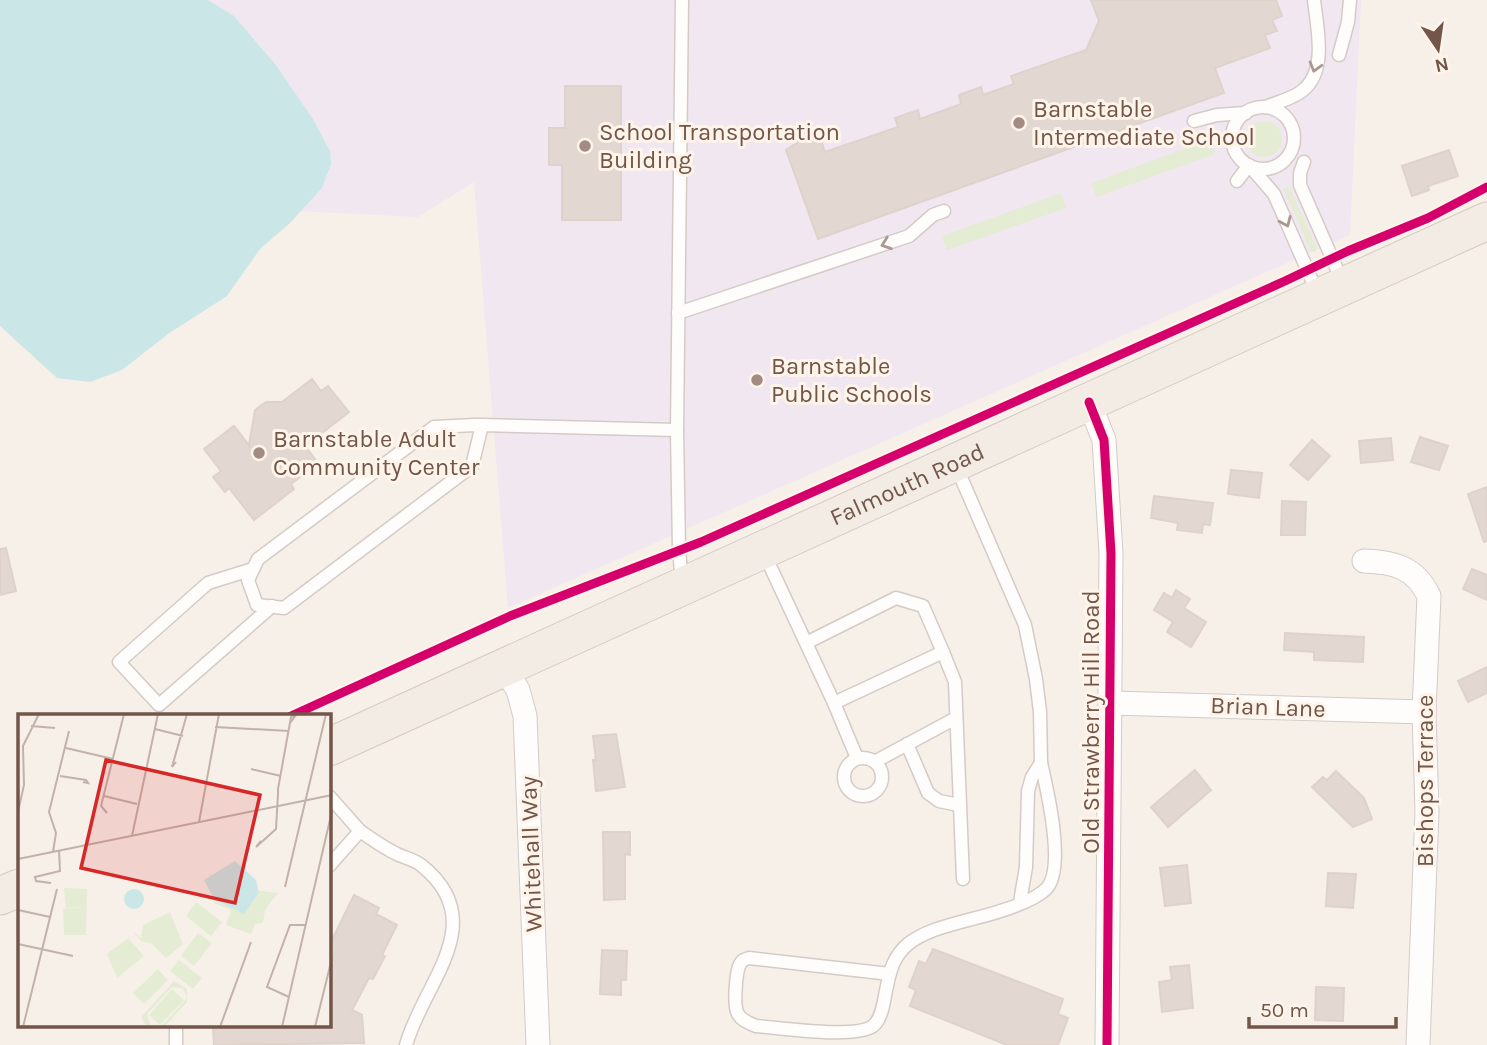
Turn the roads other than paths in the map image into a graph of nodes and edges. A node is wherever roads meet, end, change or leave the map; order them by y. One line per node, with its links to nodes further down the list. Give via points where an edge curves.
1 (682, 0): 14 (lane)
2 (1314, 0): 5 (lane, one-way to 5, via 1319,54 1314,76 1298,94)
3 (1350, 0): 4 (lane)
4 (1339, 55)
5 (1265, 107): 6 (lane); 8 (lane, via 1283,114)
6 (1246, 113): 7 (lane); 9 (lane, via 1238,120 1233,140 1235,150)
7 (1195, 121)
8 (1294, 140): 9 (lane, via 1292,150 1279,164 1270,168); 13 (lane, via 1302,168 1300,185)
9 (1249, 165): 10 (lane); 13 (lane, one-way to 13, via 1274,194)
10 (1237, 181)
11 (944, 211): 14 (lane, one-way to 14, via 909,236)
12 (1487, 221): 13 (main road, Falmouth Road)
13 (1332, 292): 15 (main road, Falmouth Road)
14 (678, 313): 17 (lane)
15 (1090, 402): 18 (main road, Falmouth Road); 28 (street, Old Strawberry Hill Road, via 1104,440 1111,553)
16 (482, 425): 17 (lane); 21 (lane, via 433,426 258,559); 23 (lane, via 472,466 284,608)
17 (677, 430): 22 (lane)
18 (955, 463): 19 (main road, Falmouth Road); 35 (lane, via 1025,625 1036,679)
19 (763, 551): 22 (main road, Falmouth Road); 24 (lane)
20 (1364, 561): 29 (street, Bishops Terrace, via 1408,570 1429,596)
21 (253, 569): 23 (lane, via 248,580 257,605); 23 (lane, via 208,583 119,662 159,705)
22 (682, 586): 26 (main road, Falmouth Road)
23 (272, 606)
24 (806, 643): 25 (lane, via 896,598 923,606); 27 (lane)
25 (943, 653): 27 (lane); 30 (lane, via 955,682)
26 (504, 668): 32 (main road, Falmouth Road); 46 (street, Whitehall Way, via 518,690 525,716)
27 (834, 702): 33 (lane)
28 (1111, 703): 29 (street, Brian Lane); 47 (street, Old Strawberry Hill Road)
29 (1424, 712): 48 (street, Bishops Terrace, via 1427,811)
30 (957, 718): 31 (lane); 37 (lane)
31 (907, 744): 34 (lane); 37 (lane, via 928,793)
32 (331, 746)
33 (856, 758): 34 (lane); 34 (lane, via 847,766 844,778 849,790 860,796 873,793 881,784)
34 (876, 761)
35 (1041, 763): 43 (lane, via 1028,791); 43 (lane, via 1050,799 1054,868 1046,889)
36 (331, 798): 38 (lane)
37 (959, 805): 40 (lane)
38 (360, 831): 39 (lane); 45 (lane, via 419,863 437,880 452,912 447,957)
39 (331, 864)
40 (963, 879)
41 (18, 888): 42 (main road)
42 (0, 897)
43 (1020, 902): 44 (lane, via 922,936 897,956)
44 (890, 974): 44 (lane, via 879,1018 863,1030 756,1026 737,1013 738,967 749,958)
45 (406, 1045)
46 (538, 1045)
47 (1107, 1045)
48 (1418, 1045)

